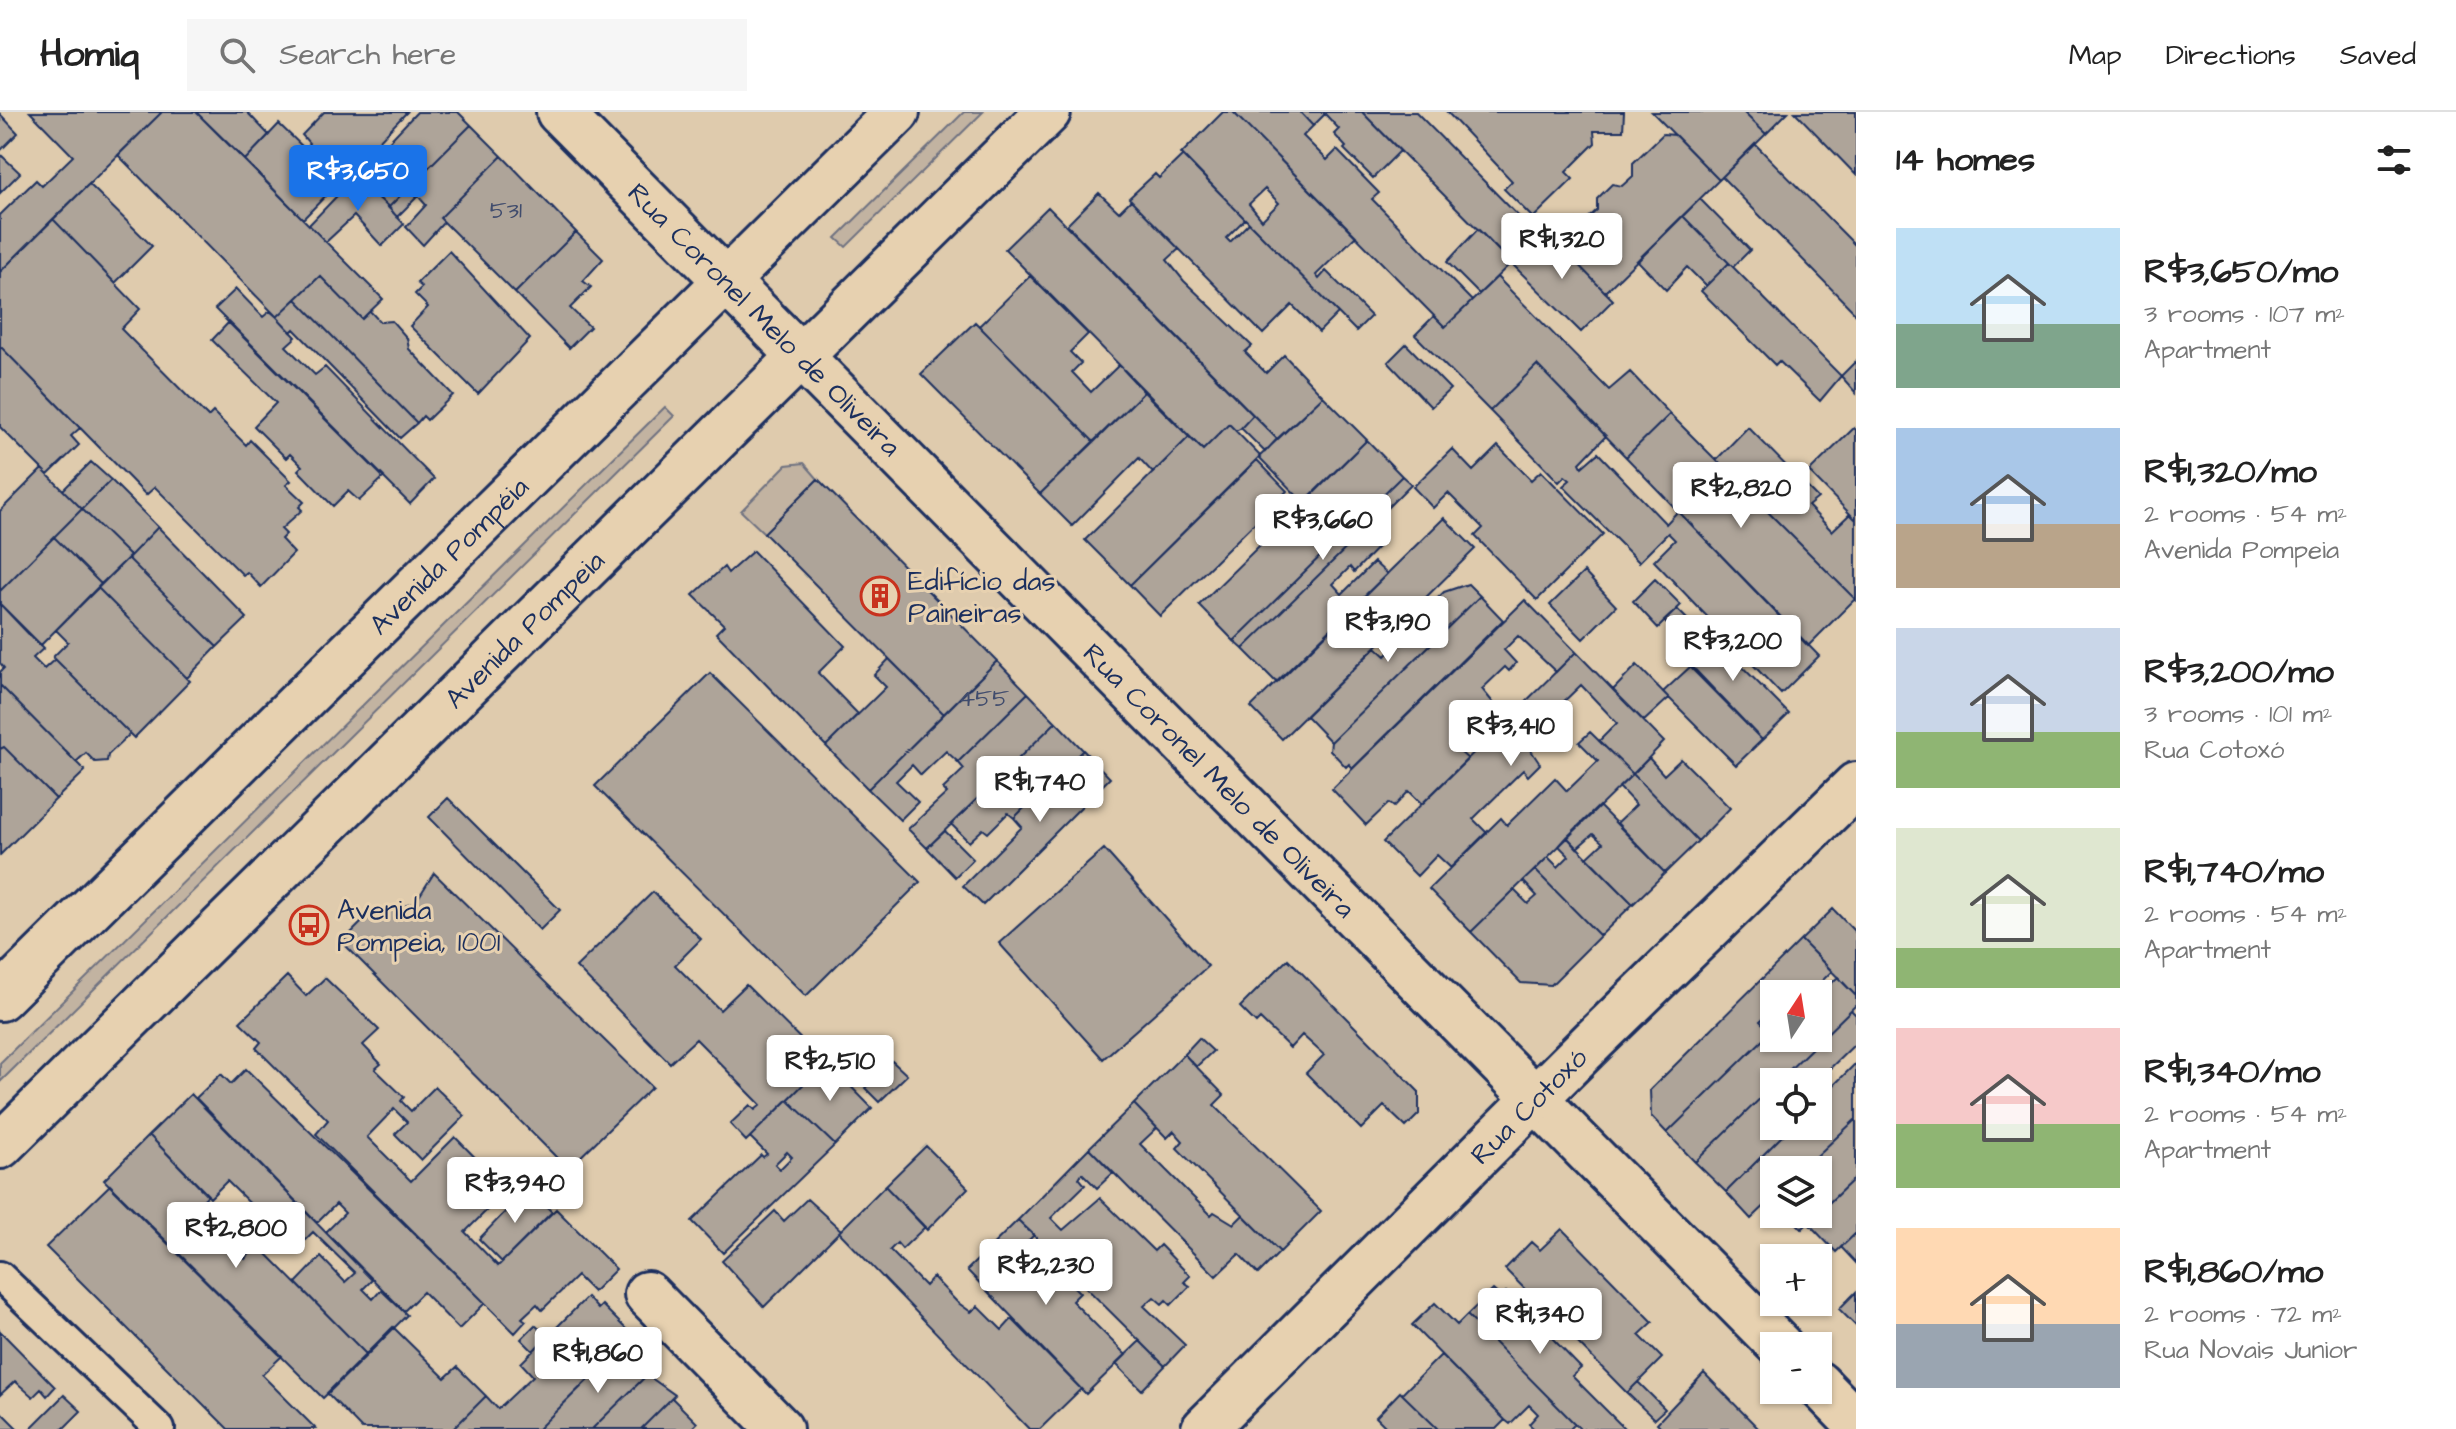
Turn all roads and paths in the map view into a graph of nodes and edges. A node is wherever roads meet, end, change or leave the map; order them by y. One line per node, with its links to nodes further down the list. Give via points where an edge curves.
1 (559, 112): 4 (street, Rua Coronel Melo de Oliveira)
2 (897, 112): 4 (street, Avenida Pompéia)
3 (1048, 112): 5 (street, Avenida Pompeia)
4 (726, 281): 5 (street, Rua Coronel Melo de Oliveira); 7 (street, Avenida Pompéia)
5 (802, 355): 8 (street, Rua Coronel Melo de Oliveira); 9 (street, Avenida Pompeia)
6 (1856, 785): 8 (street, Rua Cotoxó)
7 (0, 998)
8 (1537, 1099): 12 (street, Rua Coronel Melo de Oliveira); 17 (street, Rua Cotoxó)
9 (0, 1146)
10 (0, 1276): 15 (lane)
11 (647, 1294): 16 (street)
12 (1766, 1332)
13 (1832, 1398): 14 (street)
14 (1856, 1423)
15 (160, 1429)
16 (780, 1429)
17 (1204, 1429)

